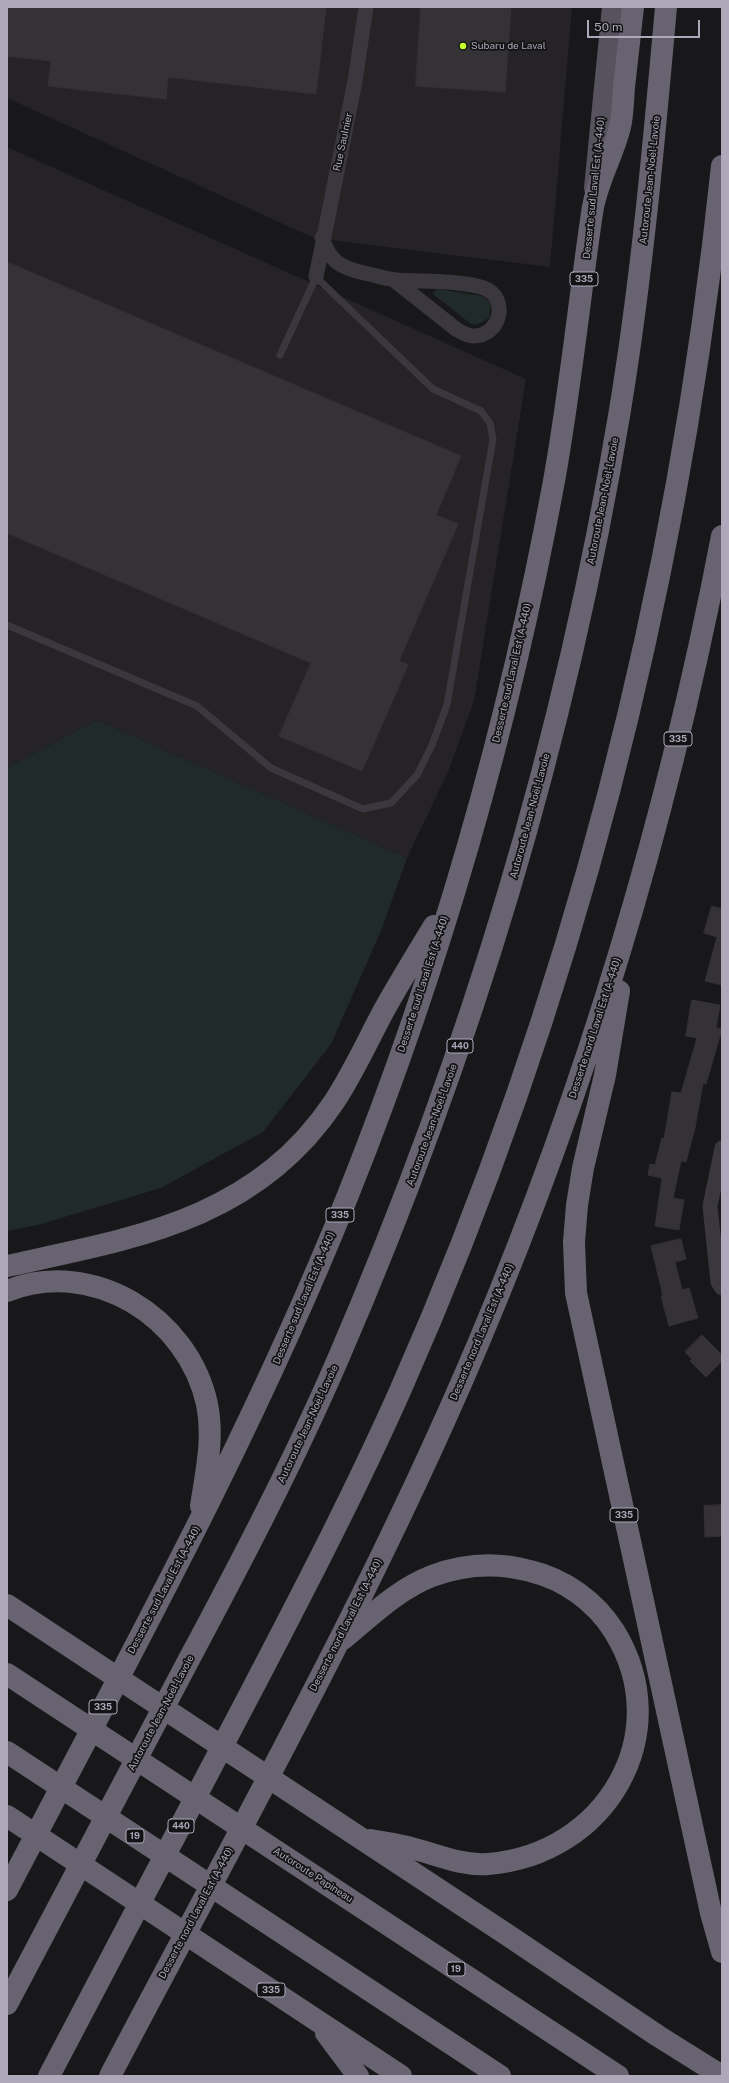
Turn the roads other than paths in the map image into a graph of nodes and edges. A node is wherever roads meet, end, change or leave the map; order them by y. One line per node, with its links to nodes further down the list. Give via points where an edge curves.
1 (366, 7): 7 (street, Rue Saulnier, via 356,81)
2 (613, 7): 6 (main road, Desserte sud Laval Est (A-440) / 335)
3 (633, 7): 6 (highway, via 620,127)
4 (666, 7): 31 (highway, Autoroute Jean-Noël-Lavoie / 440, via 640,268 624,383 600,519 553,733 515,874 479,991 415,1172 375,1273 318,1404 249,1546)
5 (722, 166): 33 (highway, 440, via 692,394 648,633 592,856 563,956 519,1089 447,1279 365,1466 290,1619)
6 (593, 205): 16 (highway, Desserte sud Laval Est (A-440) / 335, via 571,375 546,522 503,712)
7 (322, 238): 8 (street, Rue Saulnier); 9 (street, via 332,258 340,265)
8 (316, 277): 12 (lane); 15 (lane, via 433,389 481,411 490,423 493,439 447,705 432,746 417,776 391,803 363,809 271,768 197,706)
9 (394, 280): 10 (street); 11 (street)
10 (420, 281): 11 (lane); 11 (street, via 488,290 498,302 499,316 490,330 473,336 456,329)
11 (416, 298)
12 (280, 355)
13 (722, 536): 14 (highway, Desserte nord Laval Est (A-440) / 335)
14 (720, 556): 17 (highway, Desserte nord Laval Est (A-440) / 335, via 674,754)
15 (7, 625)
16 (452, 894): 19 (highway, via 333,1103 299,1145 272,1169 230,1199 180,1222 121,1240); 22 (highway, Desserte sud Laval Est (A-440) / 335, via 405,1042 349,1192 276,1365)
17 (630, 917): 24 (highway, Desserte nord Laval Est (A-440), via 576,1087 494,1305 413,1490); 30 (highway, 335, via 606,1075 581,1180 574,1224 574,1274 587,1347 711,1913)
18 (722, 1148): 20 (street, via 710,1206 718,1282)
19 (7, 1266)
20 (722, 1288)
21 (7, 1290): 22 (highway, via 53,1282 80,1284 106,1290 128,1299 150,1313 177,1340 195,1370 205,1394 209,1417 209,1449)
22 (198, 1525): 29 (highway, Desserte sud Laval Est (A-440) / 335)
23 (7, 1605): 28 (highway)
24 (337, 1644): 28 (highway, via 400,1593 431,1576 460,1567 510,1566 555,1579 585,1598 598,1611 610,1625 627,1656 639,1706 636,1740 617,1788 587,1822 557,1843 521,1857 476,1864 453,1861 405,1846); 34 (highway, Desserte nord Laval Est (A-440))
25 (7, 1674): 38 (highway, Autoroute Papineau / 19)
26 (14, 1756): 37 (highway, 19)
27 (7, 1816): 32 (highway, 335)
28 (362, 1839): 39 (highway)
29 (7, 1890)
30 (722, 1952)
31 (7, 2004)
32 (317, 2021): 35 (highway); 36 (highway, 335)
33 (48, 2076)
34 (110, 2076)
35 (358, 2076)
36 (401, 2076)
37 (500, 2076)
38 (618, 2076)
39 (722, 2076)

